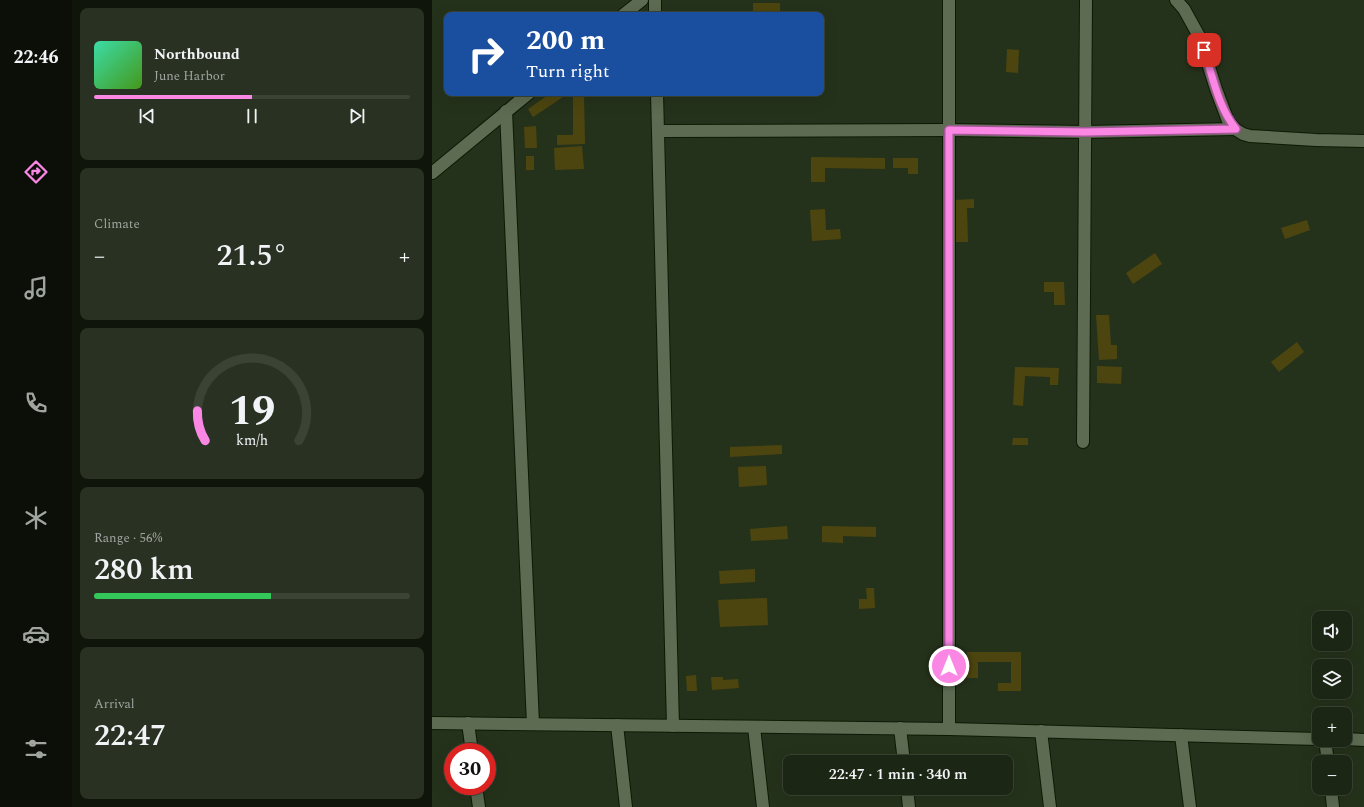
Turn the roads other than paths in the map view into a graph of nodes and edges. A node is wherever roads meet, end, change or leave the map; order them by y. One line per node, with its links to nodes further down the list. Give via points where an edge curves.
1 (642, 0): 6 (street)
2 (655, 0): 7 (street)
3 (949, 0): 12 (street)
4 (1086, 0): 14 (street)
5 (1176, 0): 11 (street, via 1200,38 1228,121)
6 (627, 12)
7 (655, 12)
8 (524, 96): 10 (street)
9 (657, 96): 13 (street)
10 (506, 111): 16 (street); 20 (street)
11 (1236, 129): 14 (street); 15 (street, via 1250,136)
12 (949, 130): 13 (street); 14 (street); 25 (street)
13 (658, 131): 22 (street)
14 (1085, 132): 17 (street)
15 (1364, 141)
16 (432, 173)
17 (1083, 442)
18 (432, 723): 19 (street)
19 (468, 723): 20 (street); 31 (street)
20 (533, 724): 21 (street)
21 (617, 725): 22 (street); 37 (street)
22 (673, 726): 23 (street)
23 (754, 727): 24 (street); 38 (street)
24 (900, 728): 25 (street); 32 (street)
25 (949, 729): 26 (street)
26 (1042, 731): 27 (street); 40 (street)
27 (1181, 735): 28 (street); 41 (street)
28 (1312, 739)
29 (1352, 739): 30 (street)
30 (1364, 740)
31 (471, 743)
32 (903, 755)
33 (477, 795): 36 (street)
34 (908, 795): 39 (street)
35 (1332, 795): 42 (street)
36 (478, 807)
37 (626, 807)
38 (763, 807)
39 (909, 807)
40 (1050, 807)
41 (1190, 807)
42 (1333, 807)

